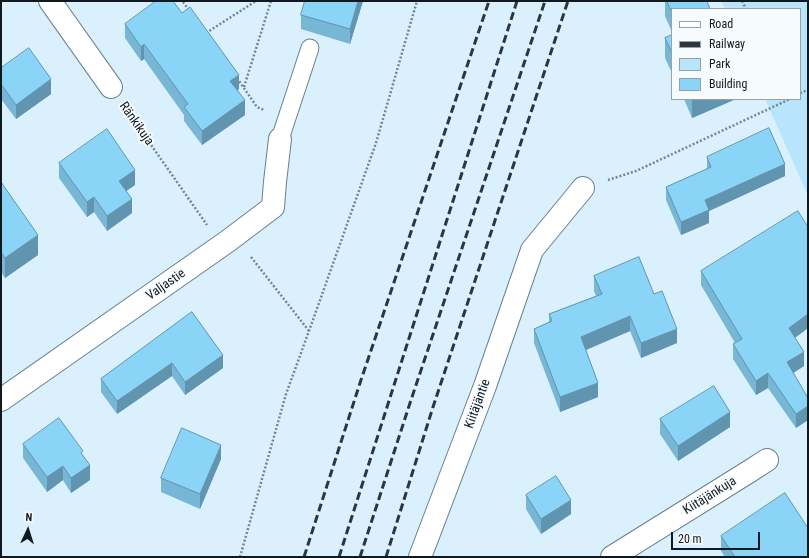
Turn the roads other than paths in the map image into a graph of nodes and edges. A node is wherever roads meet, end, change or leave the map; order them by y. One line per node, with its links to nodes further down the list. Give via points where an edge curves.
1 (50, 1): 3 (street)
2 (310, 48): 4 (lane)
3 (110, 87)
4 (283, 130): 6 (street, Valjastie, via 273,207)
5 (583, 188): 8 (street, Kiitäjäntie, via 532,250 485,386)
6 (1, 400)
7 (767, 460): 9 (street, Kiitäjänkuja)
8 (420, 557)
9 (612, 557)

